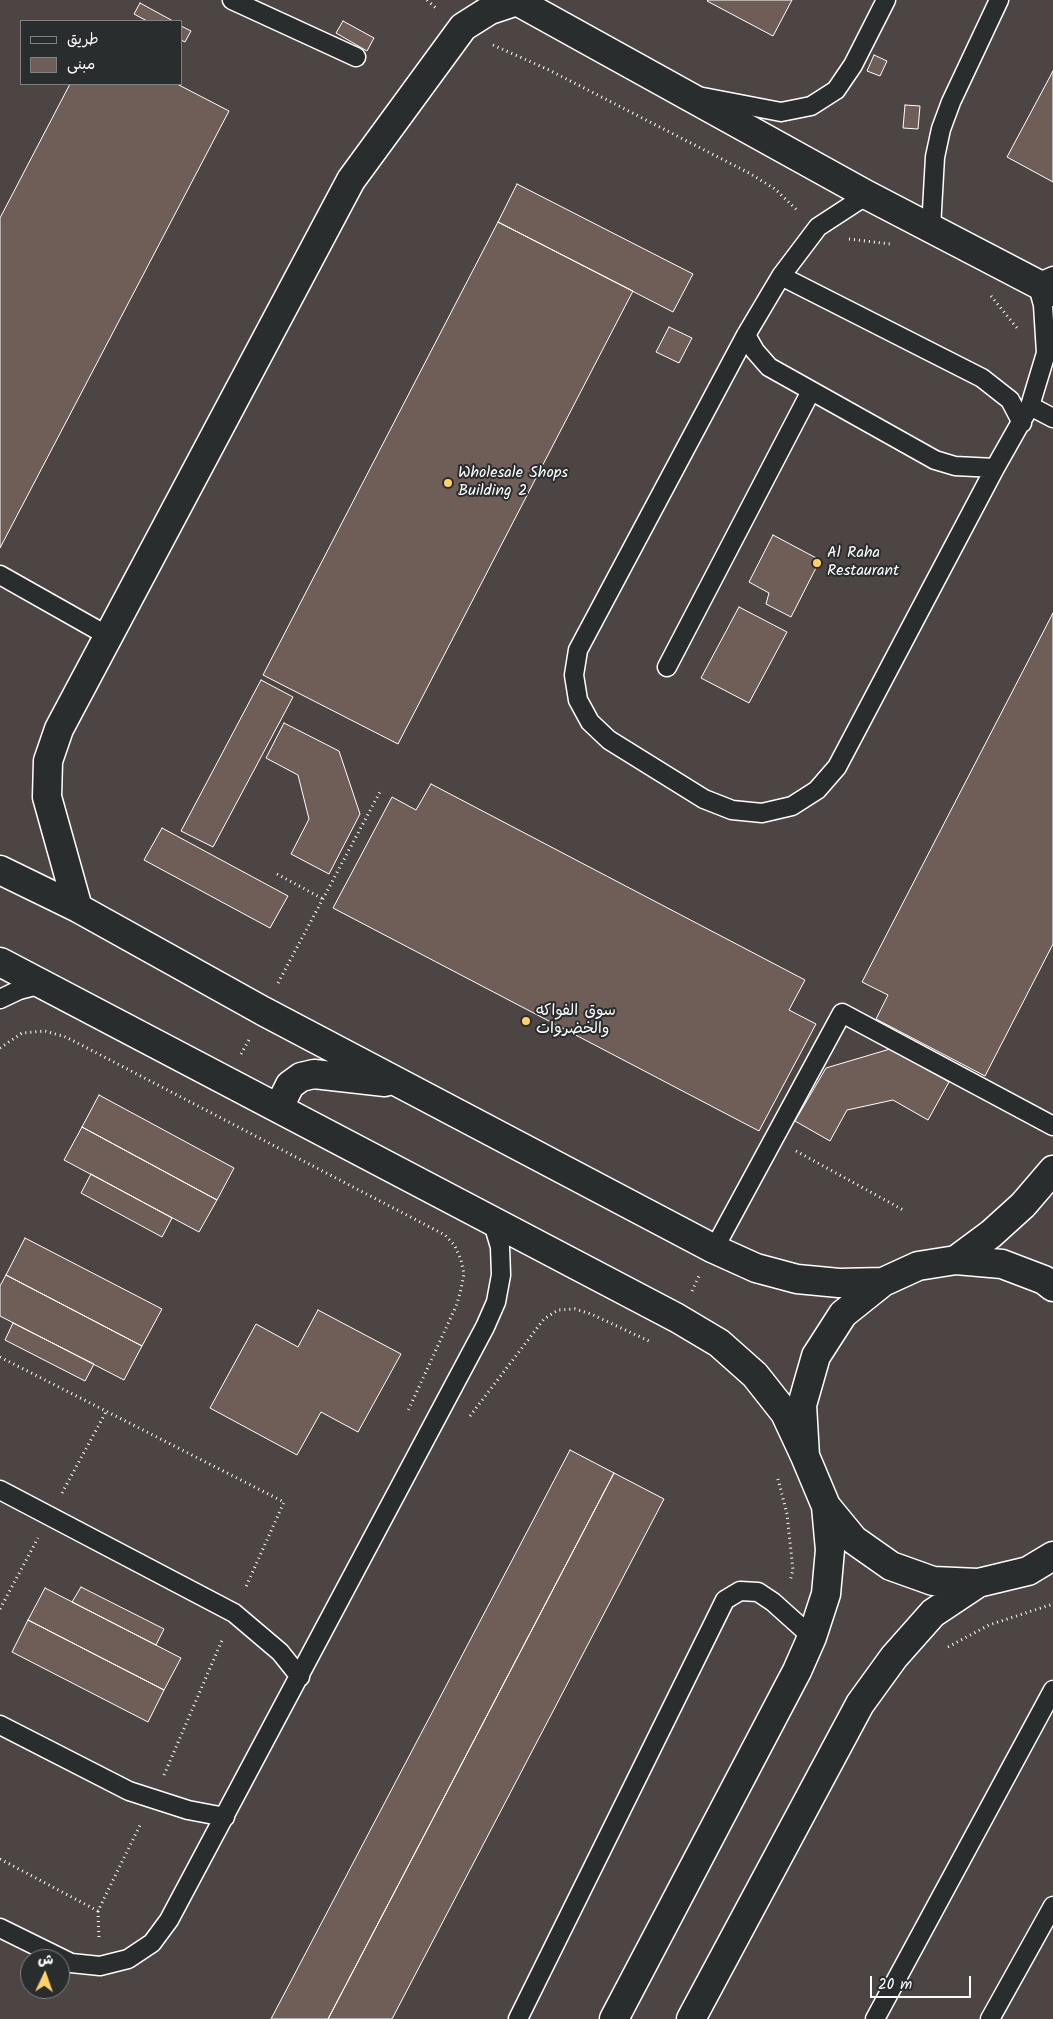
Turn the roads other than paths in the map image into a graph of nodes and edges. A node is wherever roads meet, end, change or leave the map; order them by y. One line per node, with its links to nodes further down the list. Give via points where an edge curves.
1 (232, 0): 5 (lane)
2 (516, 0): 6 (street); 18 (street, via 490,10 462,27 351,180)
3 (886, 0): 6 (lane, via 853,66 836,90 810,106 781,112)
4 (998, 0): 8 (lane, via 941,129)
5 (356, 57)
6 (686, 94): 7 (street)
7 (867, 195): 8 (street); 9 (lane, via 818,227)
8 (931, 228): 10 (street)
9 (781, 276): 11 (lane); 15 (lane, via 982,378 1010,400)
10 (1048, 284): 13 (lane, via 1043,305 1046,353)
11 (746, 335): 12 (lane, via 754,351 770,367); 16 (lane, via 578,650 574,675 578,700 590,722 609,740 704,799 732,810 762,813 792,806 817,790 837,767)
12 (811, 391): 16 (lane, via 935,460 962,467); 19 (lane)
13 (1030, 406): 14 (lane); 15 (lane)
14 (1053, 418)
15 (1022, 423): 16 (lane)
16 (995, 468)
17 (0, 575): 18 (lane)
18 (108, 636): 21 (street, via 59,729 48,761 47,797)
19 (667, 667)
20 (0, 870): 21 (street)
21 (78, 908): 25 (street)
22 (0, 962): 23 (street)
23 (42, 984): 24 (lane); 26 (street)
24 (0, 999)
25 (401, 1084): 26 (street, via 314,1074 301,1077 290,1085); 30 (street)
26 (282, 1110): 29 (street)
27 (1053, 1126): 30 (lane, via 842,1013)
28 (1053, 1170): 31 (street, via 1023,1205)
29 (492, 1220): 34 (street, via 719,1343 755,1375 785,1413); 40 (lane, via 500,1247 501,1274 496,1302)
30 (714, 1249): 32 (street, via 756,1268 797,1279 839,1283)
31 (956, 1260): 32 (street, via 918,1266); 33 (street, via 1002,1264 1044,1280)
32 (883, 1282): 34 (street, via 843,1314 816,1356 802,1405)
33 (1053, 1287)
34 (805, 1456): 36 (street)
35 (0, 1490): 40 (lane, via 234,1614 280,1652)
36 (826, 1506): 38 (street, via 854,1540 891,1566 933,1581); 39 (street, via 830,1550 826,1594)
37 (1053, 1556): 38 (street, via 1028,1571)
38 (978, 1583): 48 (street, via 933,1613 894,1656 860,1704)
39 (812, 1637): 46 (lane, via 758,1592 740,1591 725,1600); 47 (street)
40 (300, 1677): 43 (lane)
41 (1053, 1690): 49 (lane)
42 (0, 1725): 43 (lane, via 129,1791 188,1810)
43 (225, 1817): 45 (lane, via 169,1920 152,1943 128,1959 100,1966 71,1963)
44 (1053, 1906): 50 (lane)
45 (0, 1928)
46 (518, 2019)
47 (614, 2019)
48 (691, 2019)
49 (875, 2019)
50 (990, 2019)

